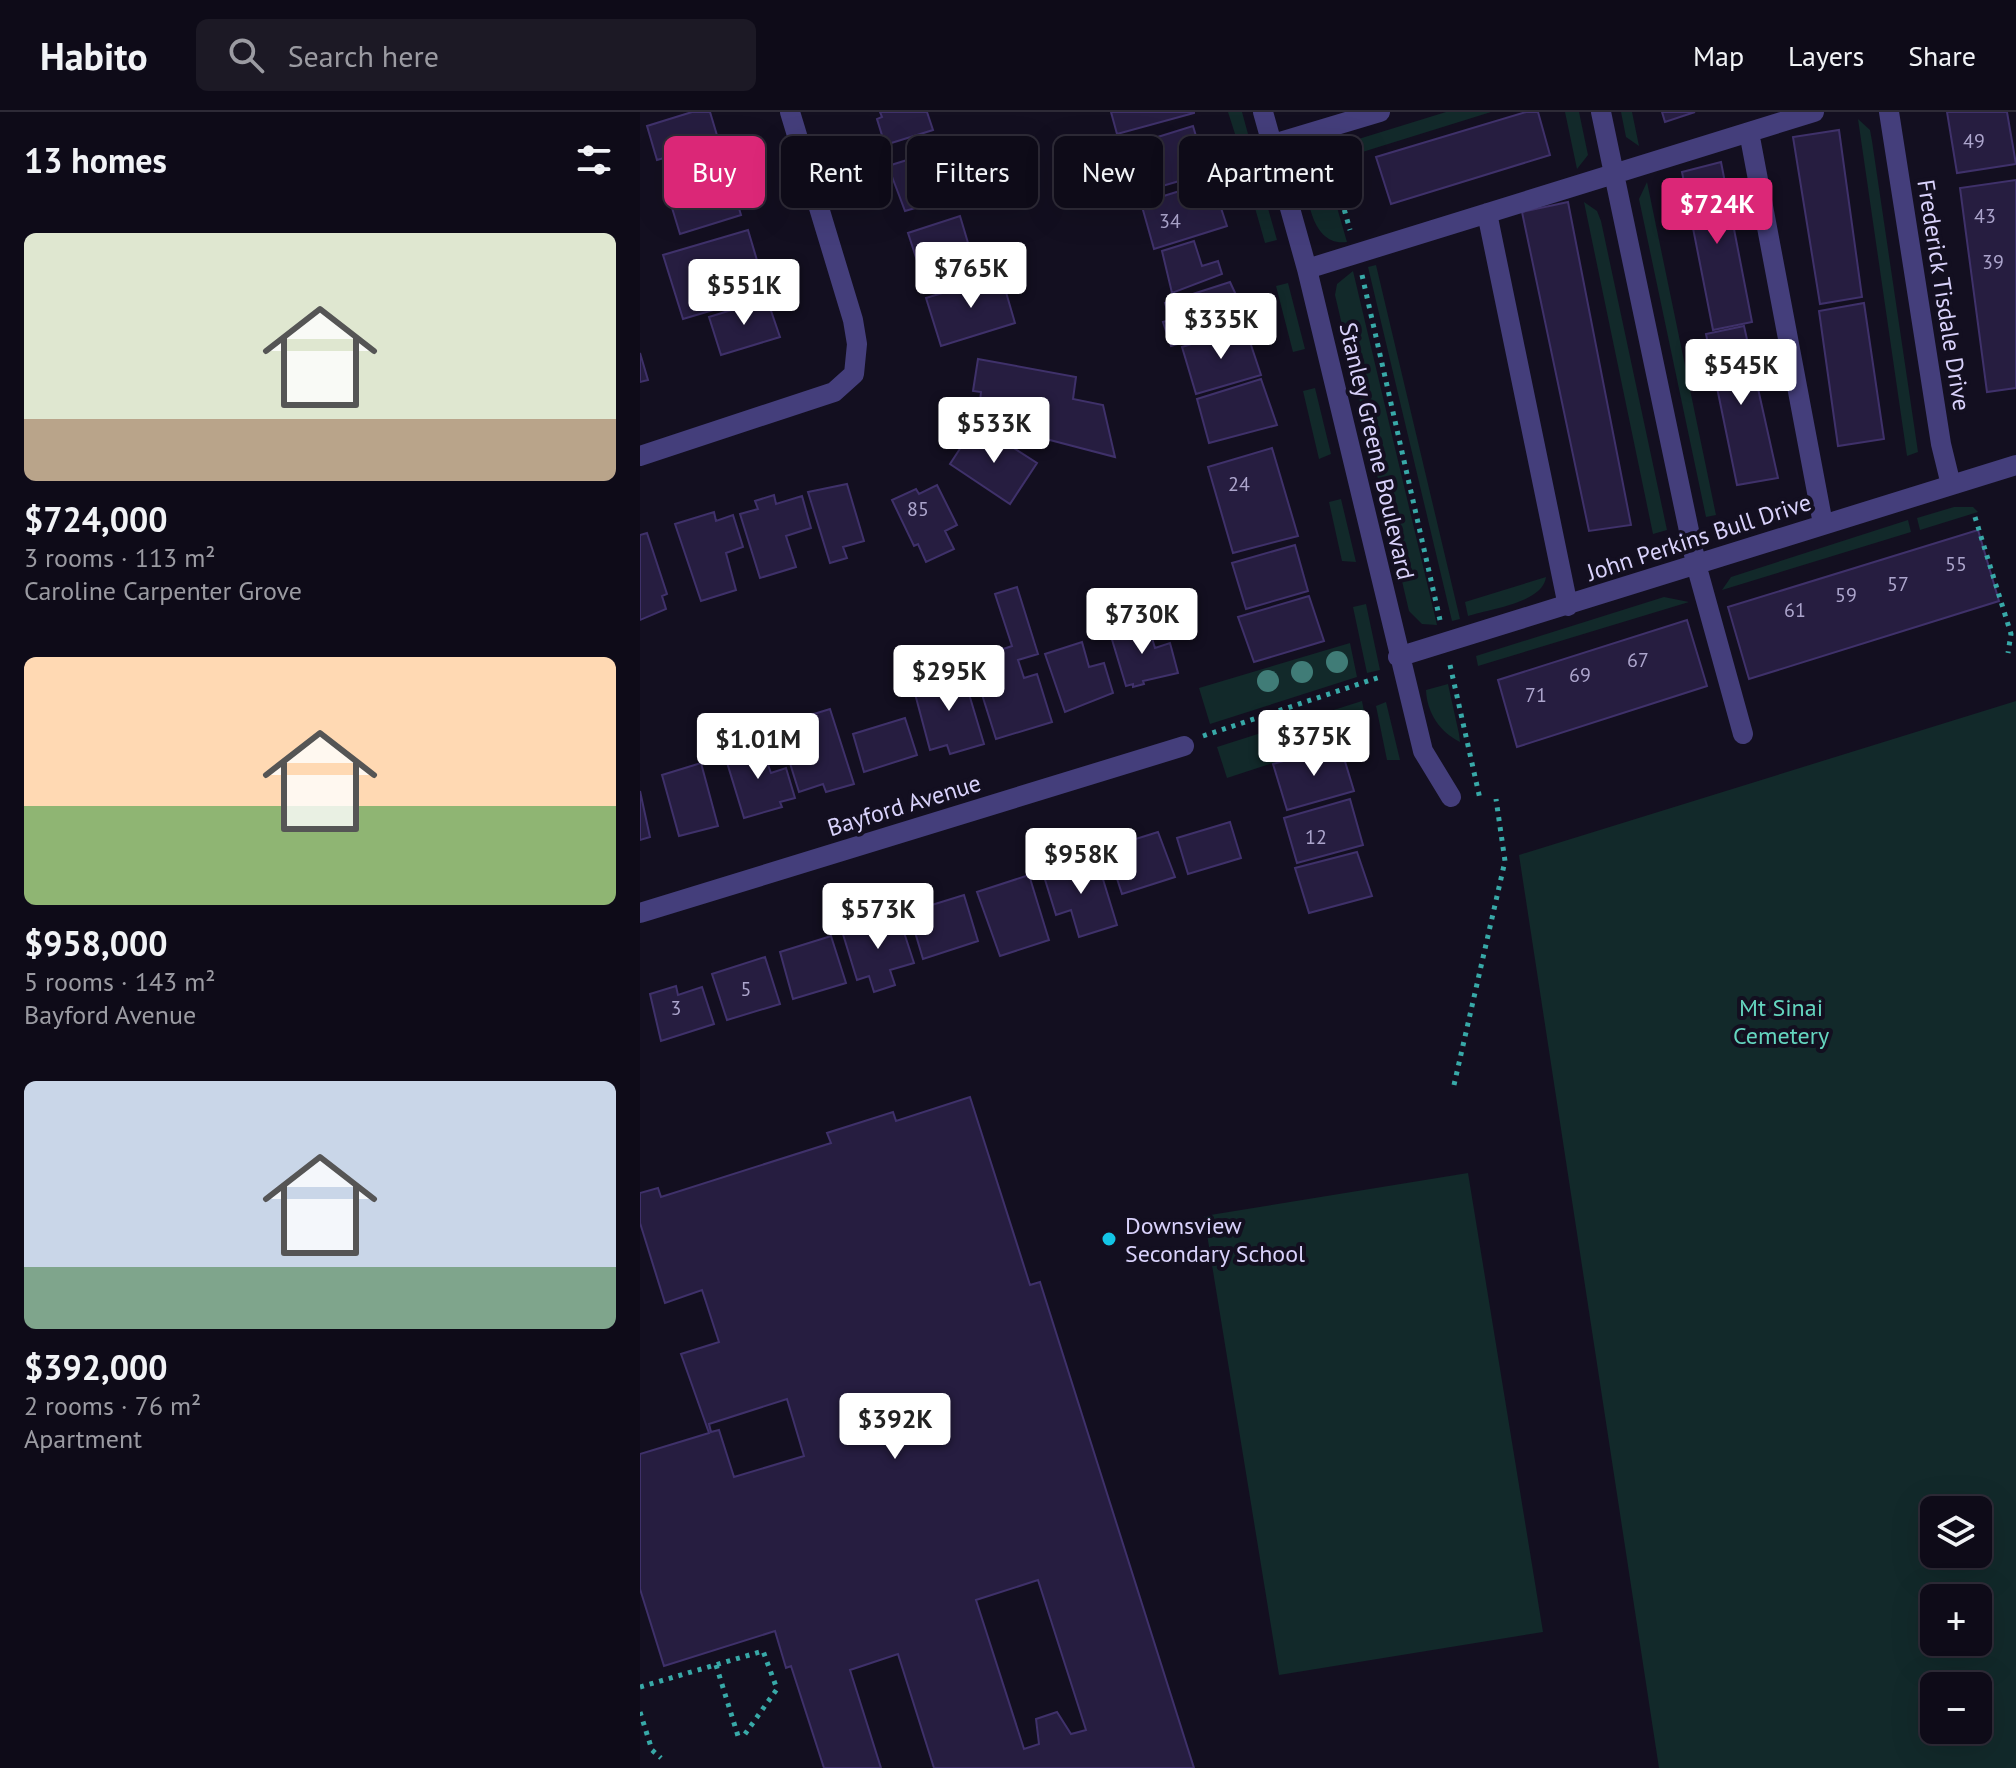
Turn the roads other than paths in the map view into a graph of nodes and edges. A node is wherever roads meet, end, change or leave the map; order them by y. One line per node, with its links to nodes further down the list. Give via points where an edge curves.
1 (790, 112): 14 (street, via 853,320 854,374 834,392)
2 (1263, 112): 8 (street, Stanley Greene Boulevard)
3 (1380, 112): 9 (street)
4 (1601, 112): 10 (street)
5 (1814, 112): 7 (street)
6 (1889, 112): 16 (street, Frederick Tisdale Drive)
7 (1749, 132): 10 (street); 17 (street)
8 (1270, 136)
9 (1299, 136)
10 (1615, 174): 12 (street); 18 (street)
11 (1290, 208): 13 (street, Stanley Greene Boulevard)
12 (1487, 213): 13 (street); 19 (street)
13 (1307, 269): 20 (street, Stanley Greene Boulevard)
14 (640, 456)
15 (2016, 465): 16 (street, John Perkins Bull Drive)
16 (1951, 485): 17 (street, John Perkins Bull Drive)
17 (1823, 524): 18 (street, John Perkins Bull Drive)
18 (1696, 564): 19 (street, John Perkins Bull Drive); 21 (street)
19 (1568, 606): 20 (street, John Perkins Bull Drive)
20 (1400, 663): 23 (street, Stanley Greene Boulevard, via 1423,751)
21 (1743, 734)
22 (1184, 746): 24 (street, Bayford Avenue)
23 (1451, 797)
24 (640, 913)

